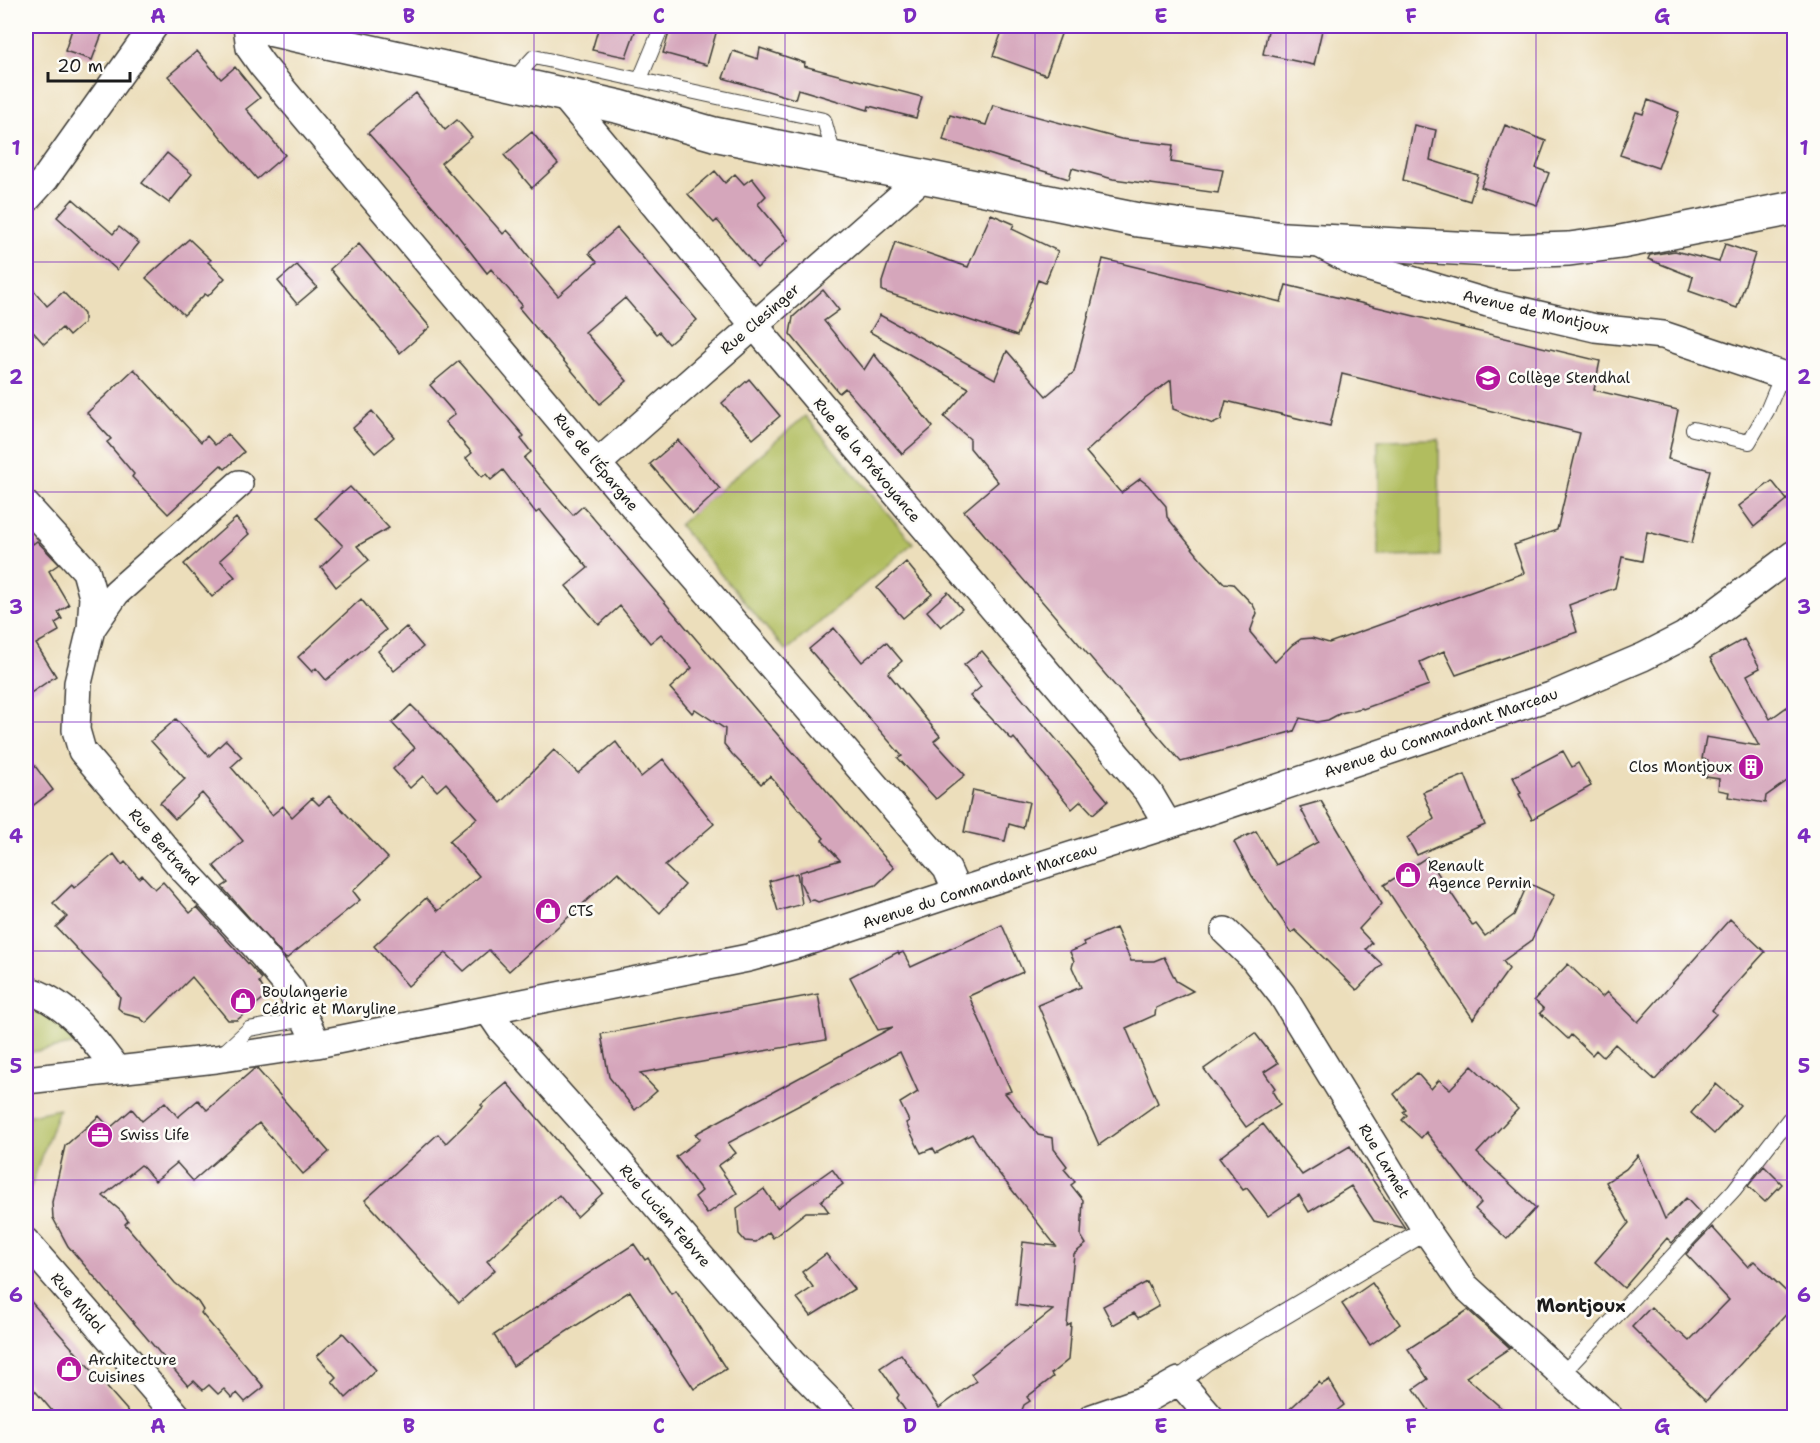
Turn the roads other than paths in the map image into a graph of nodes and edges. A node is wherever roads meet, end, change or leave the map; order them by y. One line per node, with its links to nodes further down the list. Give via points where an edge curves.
1 (154, 26): 10 (street)
2 (247, 26): 16 (street, Rue de l'Épargne, via 250,48 262,65)
3 (255, 26): 6 (street)
4 (662, 26): 5 (lane)
5 (640, 79): 6 (lane, via 534,57); 8 (lane, via 824,120)
6 (510, 84): 7 (street)
7 (564, 96): 8 (street, via 620,107 714,134); 13 (street, Rue de la Prévoyance)
8 (835, 159): 9 (street)
9 (924, 176): 12 (street, via 1138,220); 13 (street, Rue Clesinger)
10 (26, 200)
11 (1794, 208): 12 (street, via 1569,249 1502,251)
12 (1315, 242): 14 (street, Avenue de Montjoux, via 1357,264 1488,303 1595,328 1663,335)
13 (753, 325): 16 (street, Rue Clesinger); 21 (street, Rue de la Prévoyance, via 1149,793)
14 (1788, 377): 15 (lane, via 1749,442)
15 (1693, 429)
16 (597, 464): 22 (street, Rue de l'Épargne, via 947,869)
17 (239, 484): 20 (street, Rue Bertrand, via 116,593)
18 (26, 505): 20 (street, Rue Bertrand, via 86,571 93,597)
19 (1794, 554): 21 (street, Avenue du Commandant Marceau, via 1684,636 1643,657 1551,696)
20 (91, 629): 26 (street, Rue Bertrand, via 78,683 76,730 82,752 256,947 291,990)
21 (1168, 825): 22 (street, Avenue du Commandant Marceau)
22 (957, 892): 25 (street, Avenue du Commandant Marceau, via 759,955)
23 (1225, 932): 34 (street, Rue Larmet, via 1253,958 1282,995)
24 (26, 990): 29 (street, via 42,994 72,1016)
25 (488, 1010): 27 (street, Avenue du Commandant Marceau); 39 (street, Rue Lucien Febvre, via 792,1363)
26 (305, 1019): 27 (street, Rue Bertrand); 28 (lane, via 249,1029)
27 (317, 1044): 28 (street, Avenue du Commandant Marceau)
28 (216, 1059): 29 (street, Avenue du Commandant Marceau)
29 (116, 1069): 30 (street, Avenue du Commandant Marceau)
30 (66, 1075): 31 (street, Avenue du Commandant Marceau); 32 (street, Avenue du Commandant Marceau)
31 (26, 1080)
32 (26, 1091)
33 (1789, 1119): 36 (lane, via 1734,1190)
34 (1426, 1230): 36 (street, Rue Larmet, via 1465,1286); 37 (street, via 1205,1360)
35 (26, 1242): 38 (street, Rue Midol)
36 (1562, 1374): 42 (street, Rue Larmet)
37 (1179, 1380): 40 (street, via 1148,1399); 41 (street)
38 (179, 1418)
39 (846, 1418)
40 (1092, 1418)
41 (1211, 1418)
42 (1610, 1418)

